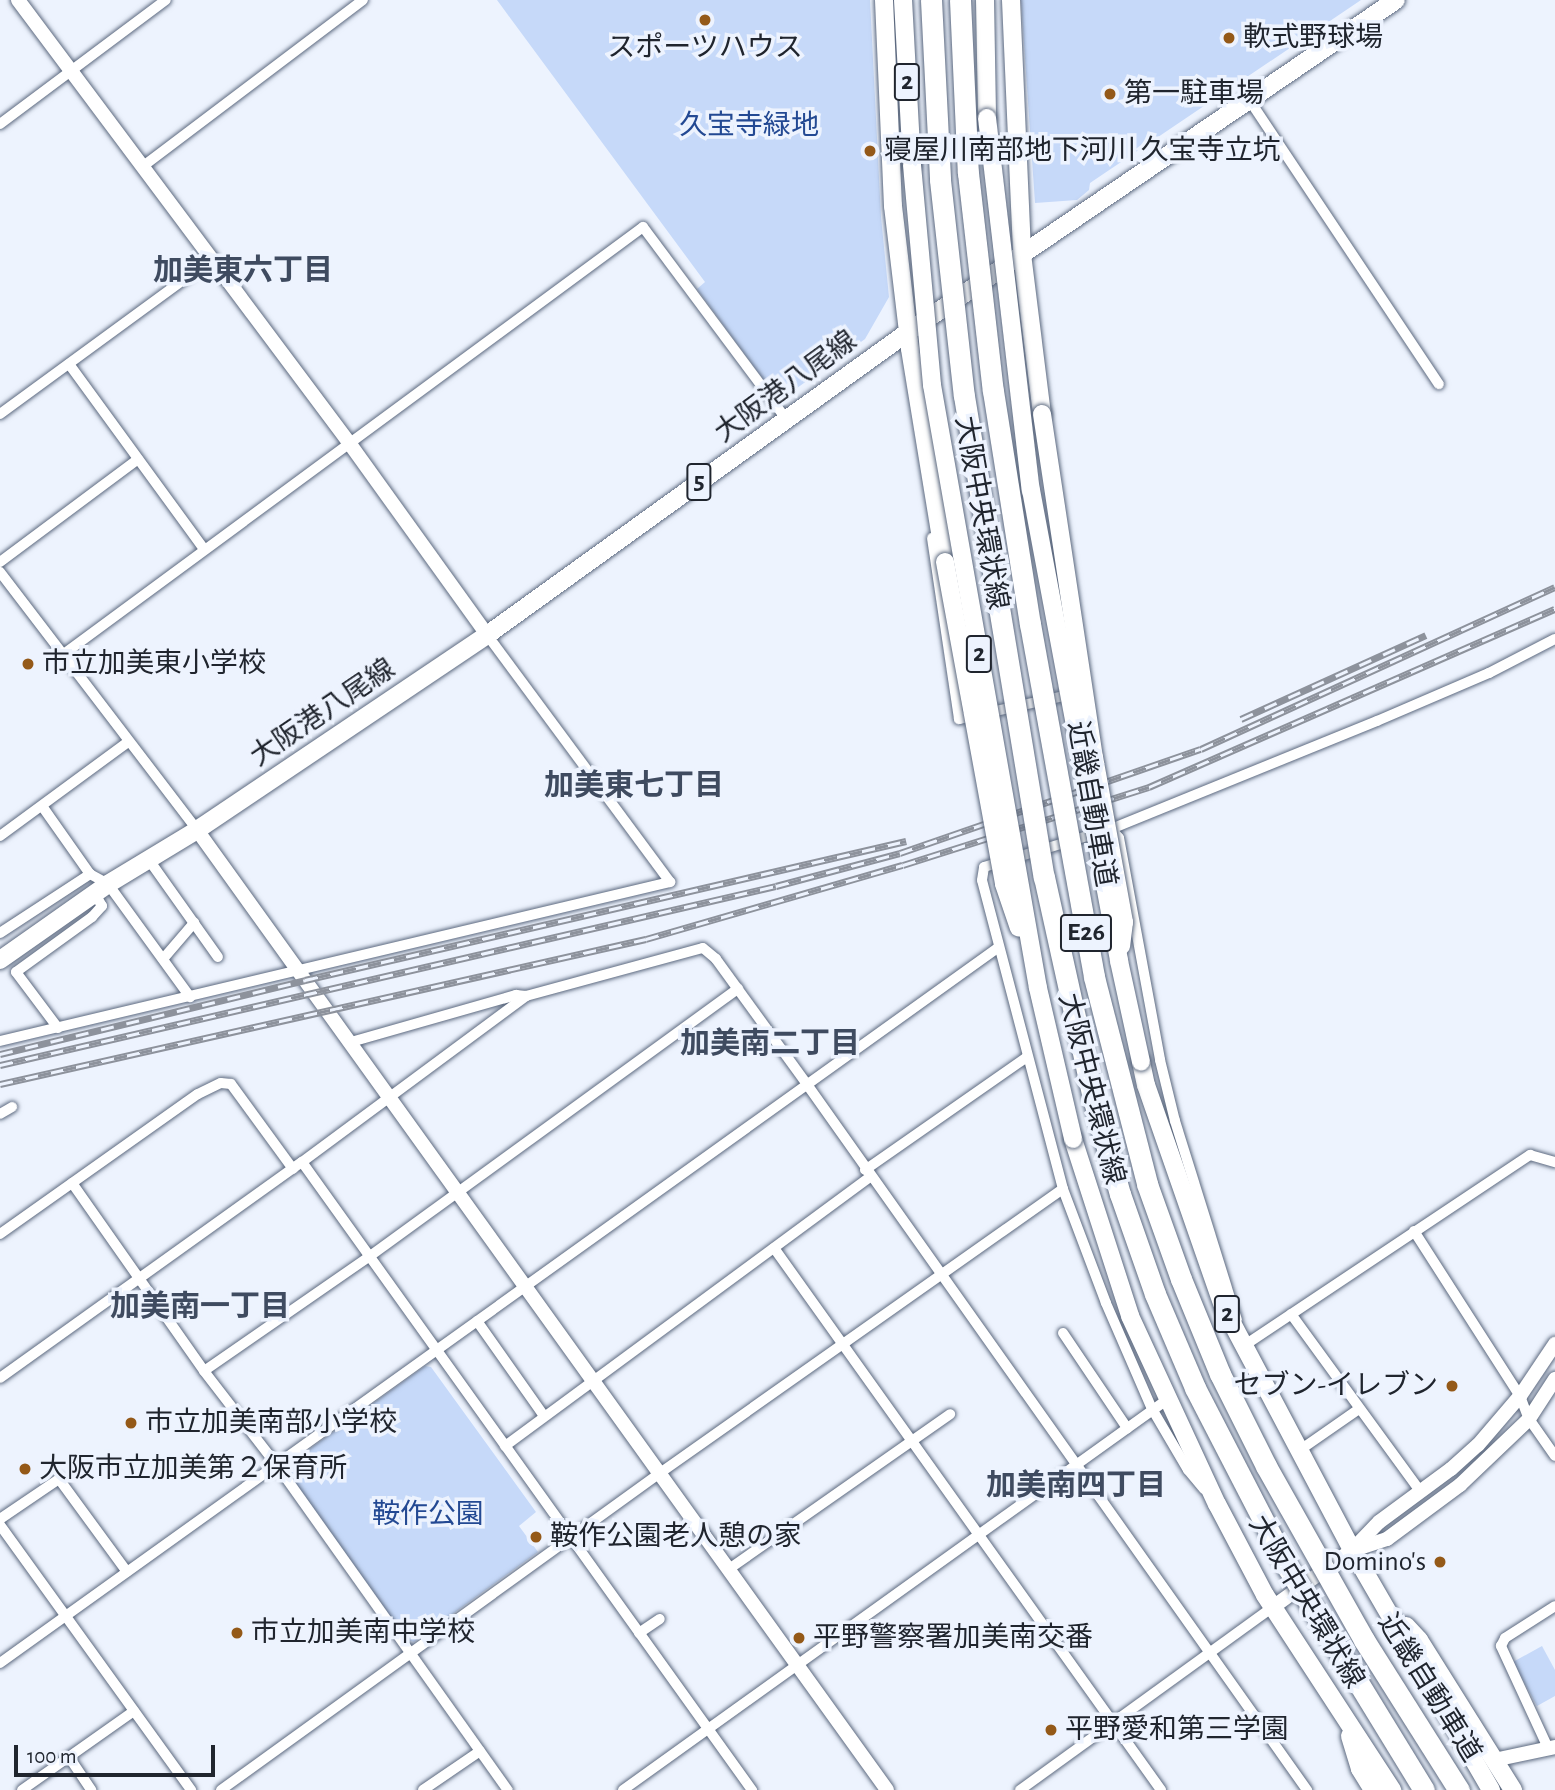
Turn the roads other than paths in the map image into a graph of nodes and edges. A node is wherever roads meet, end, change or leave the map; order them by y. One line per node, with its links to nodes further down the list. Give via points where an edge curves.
1 (18, 0): 11 (street)
2 (166, 0): 11 (street)
3 (363, 0): 14 (street)
4 (884, 0): 17 (main road, 2, via 893,206)
5 (903, 0): 48 (main road, 大阪中央環状線 / 2, bridge, via 932,385)
6 (931, 0): 141 (highway, 近畿自動車道 / E26, bridge, via 940,180 964,396 1044,877 1092,1094 1155,1294 1200,1400 1288,1568)
7 (960, 0): 142 (highway, 近畿自動車道 / E26, bridge, via 968,173 993,391 1092,965 1147,1184 1220,1374 1266,1466 1358,1629)
8 (985, 0): 46 (main road, 大阪中央環状線 / 2, bridge, via 987,118 1031,490)
9 (1011, 0): 15 (main road, 2)
10 (1396, 0): 12 (main road, 大阪港八尾線 / 5)
11 (69, 71): 13 (street); 14 (street)
12 (1248, 98): 15 (main road, 大阪港八尾線 / 5); 19 (street)
13 (0, 124)
14 (142, 167): 16 (street)
15 (1022, 254): 17 (main road, 大阪港八尾線 / 5); 21 (main road, 2)
16 (212, 259): 18 (street); 24 (street)
17 (908, 332): 22 (main road, 大阪港八尾線 / 5); 23 (main road, 2)
18 (69, 364): 20 (street); 25 (street)
19 (1439, 384)
20 (0, 414)
21 (1042, 414): 23 (street, via 1055,462 1092,690 960,719 926,494); 46 (main road, 2, bridge, via 1124,922)
22 (786, 419): 24 (street, via 643,227); 29 (main road, 大阪港八尾線 / 5)
23 (925, 438): 48 (main road, 2, bridge, via 1004,884)
24 (349, 444): 26 (street); 29 (street)
25 (138, 459): 26 (street); 27 (street)
26 (204, 549): 31 (street)
27 (0, 562)
28 (0, 572): 31 (street)
29 (487, 635): 35 (main road, 大阪港八尾線 / 5); 47 (street, via 670,882)
30 (1555, 639): 34 (street, via 1390,716)
31 (61, 656): 32 (street)
32 (128, 742): 33 (street); 35 (street)
33 (42, 806): 36 (street); 38 (street)
34 (1111, 829): 42 (street, via 984,867 982,880); 78 (street, via 1119,838 1175,1121)
35 (197, 830): 37 (main road, 大阪港八尾線 / 5); 47 (street)
36 (0, 836)
37 (149, 860): 39 (main road, 大阪港八尾線 / 5); 40 (street)
38 (90, 874): 39 (street); 41 (street)
39 (102, 889): 44 (street); 45 (main road, 大阪港八尾線 / 5); 52 (street, via 103,906 92,917 16,972)
40 (194, 923): 43 (street); 44 (street)
41 (0, 933)
42 (999, 947): 55 (street); 56 (street)
43 (218, 957)
44 (163, 959): 51 (street)
45 (0, 960)
46 (1119, 961): 78 (main road, 大阪中央環状線 / 2, bridge, via 1146,1085 1223,1306)
47 (299, 971): 51 (street); 54 (street)
48 (1038, 988): 85 (main road, 大阪中央環状線 / 2, bridge, via 1073,1139 1130,1316)
49 (738, 989): 50 (street, via 703,948); 56 (street); 65 (street)
50 (526, 996): 54 (street, via 516,995); 57 (street)
51 (190, 997): 52 (street)
52 (58, 1028): 53 (street)
53 (0, 1041)
54 (351, 1042): 57 (street)
55 (1027, 1057): 62 (street); 64 (street)
56 (806, 1083): 62 (street); 72 (street)
57 (390, 1097): 61 (street); 65 (street)
58 (12, 1107): 59 (street)
59 (0, 1114)
60 (1555, 1162): 66 (street, via 1530,1155)
61 (298, 1166): 63 (street, via 231,1084 221,1083 198,1094); 69 (street); 71 (street)
62 (868, 1174): 68 (street); 70 (street)
63 (72, 1183): 67 (street); 71 (street)
64 (1063, 1189): 70 (street); 87 (street)
65 (457, 1190): 69 (street); 72 (street)
66 (1414, 1231): 73 (street); 84 (street)
67 (0, 1234)
68 (774, 1248): 76 (street); 83 (street)
69 (370, 1256): 79 (street); 80 (street)
70 (941, 1275): 76 (street); 98 (street)
71 (139, 1278): 80 (street); 81 (street)
72 (527, 1284): 74 (street); 83 (street)
73 (1291, 1314): 78 (street); 88 (street)
74 (477, 1321): 79 (street); 90 (street)
75 (1063, 1333): 92 (street)
76 (844, 1343): 93 (street); 99 (street)
77 (1555, 1343): 84 (street)
78 (1245, 1345): 95 (main road, 大阪中央環状線 / 2)
79 (438, 1350): 94 (street); 97 (street)
80 (204, 1371): 97 (street)
81 (0, 1378)
82 (1555, 1379): 86 (street)
83 (594, 1380): 90 (street); 99 (street)
84 (1520, 1396): 91 (street); 100 (street, via 1478,1445)
85 (1168, 1399): 87 (street); 101 (main road, 大阪中央環状線 / 2)
86 (1549, 1399): 91 (street)
87 (1152, 1409): 92 (street); 101 (street, via 1188,1470)
88 (1359, 1409): 95 (street); 100 (street)
89 (950, 1415): 93 (street)
90 (544, 1416): 94 (street)
91 (1529, 1419): 96 (street); 106 (street, via 1431,1507 1387,1539)
92 (1127, 1427): 98 (street)
93 (914, 1440): 104 (street); 107 (street)
94 (505, 1446): 105 (street)
95 (1300, 1450): 106 (main road, 大阪中央環状線 / 2)
96 (1555, 1456)
97 (276, 1464): 108 (street); 115 (street)
98 (1077, 1464): 104 (street); 116 (street)
99 (660, 1473): 105 (street); 107 (street)
100 (1421, 1492): 106 (street, via 1379,1522)
101 (1217, 1504): 111 (main road, 大阪中央環状線 / 2)
102 (0, 1519): 108 (street, via 59,1479)
103 (0, 1525): 112 (street)
104 (979, 1534): 118 (street); 121 (street)
105 (571, 1538): 114 (street); 115 (street)
106 (1352, 1550): 109 (main road, 大阪中央環状線 / 2); 111 (street)
107 (729, 1569): 118 (street)
108 (127, 1572): 112 (street)
109 (1384, 1603): 126 (main road, 大阪中央環状線 / 2, via 1419,1640); 143 (main road, 大阪中央環状線 / 2)
110 (1555, 1606): 123 (street, via 1505,1638 1502,1646)
111 (1273, 1607): 116 (street); 120 (main road, 大阪中央環状線 / 2)
112 (67, 1616): 117 (street); 119 (street)
113 (660, 1619): 114 (street)
114 (639, 1633): 122 (street)
115 (410, 1653): 124 (street); 130 (street)
116 (1212, 1654): 121 (street); 138 (street)
117 (0, 1663)
118 (798, 1665): 122 (street); 135 (street)
119 (134, 1711): 125 (street); 129 (street)
120 (1342, 1712): 139 (main road, via 1360,1769); 140 (main road, 大阪中央環状線 / 2)
121 (1112, 1724): 136 (street); 137 (street)
122 (708, 1728): 133 (street); 134 (street)
123 (1552, 1749): 126 (street)
124 (480, 1751): 131 (street); 132 (street)
125 (69, 1757): 127 (street); 128 (street)
126 (1494, 1760): 144 (main road, 大阪中央環状線 / 2)
127 (22, 1790)
128 (91, 1790)
129 (191, 1790)
130 (221, 1790)
131 (424, 1790)
132 (508, 1790)
133 (623, 1790)
134 (752, 1790)
135 (887, 1790)
136 (1020, 1790)
137 (1161, 1790)
138 (1307, 1790)
139 (1373, 1790)
140 (1392, 1790)
141 (1424, 1790)
142 (1459, 1790)
143 (1491, 1790)
144 (1513, 1790)

